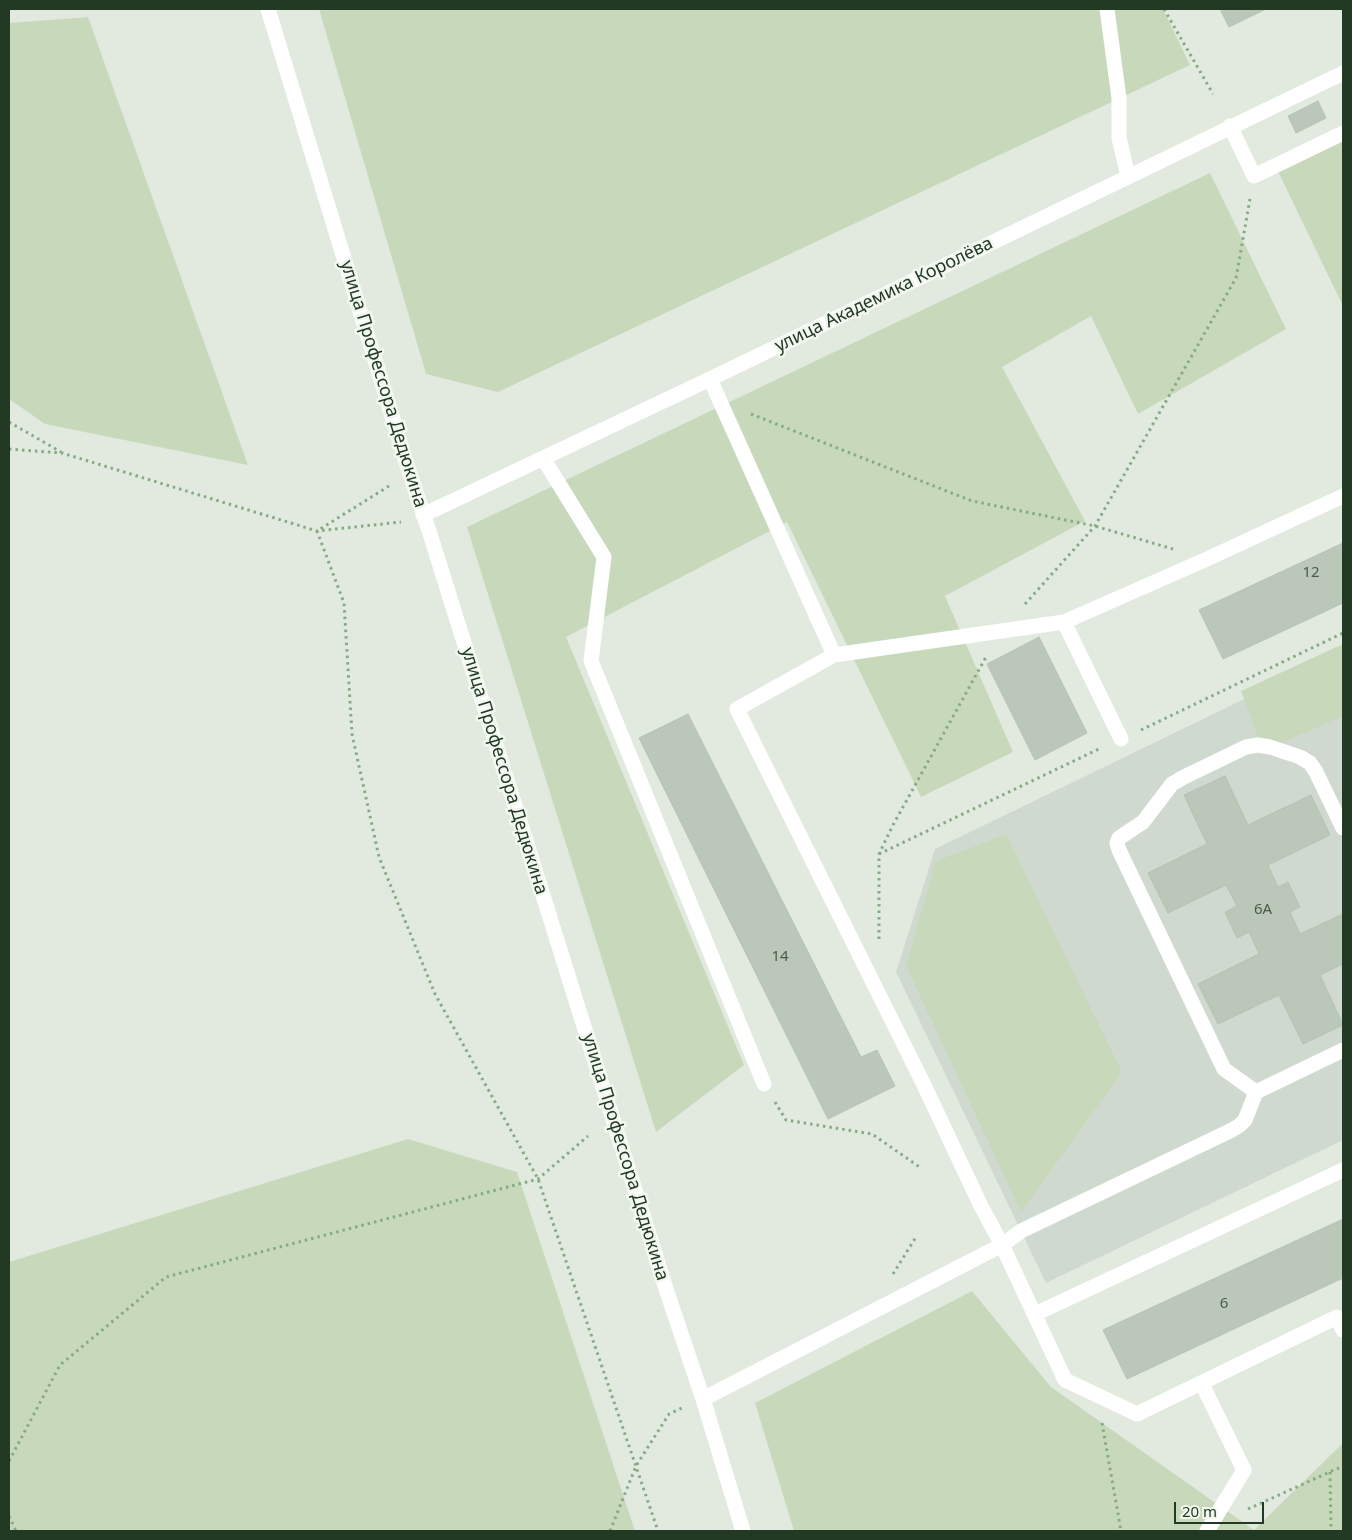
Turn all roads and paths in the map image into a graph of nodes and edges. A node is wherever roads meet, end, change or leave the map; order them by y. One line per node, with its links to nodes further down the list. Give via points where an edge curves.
1 (268, 9): 18 (street, улица Профессора Дедюкина)
2 (1107, 9): 8 (street, via 1119,98 1120,138)
3 (1164, 9): 5 (path)
4 (1343, 73): 6 (street, улица Академика Королёва)
5 (1213, 94)
6 (1230, 126): 8 (street, улица Академика Королёва); 9 (street)
7 (1343, 133): 9 (street)
8 (1128, 176): 10 (street, улица Академика Королёва)
9 (1254, 176): 20 (path, via 1236,278)
10 (710, 379): 11 (street); 15 (street, улица Академика Королёва)
11 (720, 402): 20 (path, via 972,501); 25 (street)
12 (9, 422): 14 (path)
13 (9, 450): 14 (path)
14 (62, 453): 21 (path)
15 (543, 458): 18 (street, улица Академика Королёва); 30 (street, via 604,557 591,661)
16 (393, 484): 21 (path)
17 (1343, 496): 22 (street)
18 (423, 515): 41 (street, улица Профессора Дедюкина)
19 (404, 522): 21 (path)
20 (1095, 526): 22 (path); 24 (path)
21 (317, 531): 35 (path, via 344,602 352,734 379,857 434,994)
22 (1207, 559): 23 (street)
23 (1064, 622): 24 (street); 26 (street)
24 (1000, 631): 25 (street); 28 (path, via 878,854)
25 (834, 655): 36 (street, via 738,709)
26 (1121, 739)
27 (1343, 828): 31 (street, via 1310,763 1300,756 1258,745 1246,747 1172,784 1143,822 1118,838 1118,850 1224,1069)
28 (878, 944)
29 (1343, 1050): 31 (street)
30 (764, 1084): 33 (path, via 786,1120 872,1134)
31 (1256, 1092): 36 (street, via 1240,1126 1021,1231)
32 (588, 1136): 35 (path)
33 (921, 1168)
34 (1343, 1170): 37 (street)
35 (538, 1179): 43 (path, via 166,1277 60,1365); 44 (path)
36 (1002, 1245): 37 (street); 41 (street)
37 (1035, 1314): 40 (street, via 1065,1380)
38 (1343, 1330): 39 (street, via 1337,1317)
39 (1202, 1384): 40 (street, via 1137,1414); 54 (street, via 1244,1470)
40 (1097, 1395): 53 (path)
41 (703, 1399): 52 (street, улица Профессора Дедюкина)
42 (669, 1414): 44 (path)
43 (9, 1461)
44 (636, 1466): 50 (path); 51 (path)
45 (1343, 1466): 46 (path)
46 (1330, 1472): 47 (path); 55 (path)
47 (1244, 1511)
48 (9, 1516): 49 (path)
49 (16, 1531)
50 (610, 1531)
51 (658, 1531)
52 (743, 1531)
53 (1121, 1531)
54 (1207, 1531)
55 (1331, 1531)

